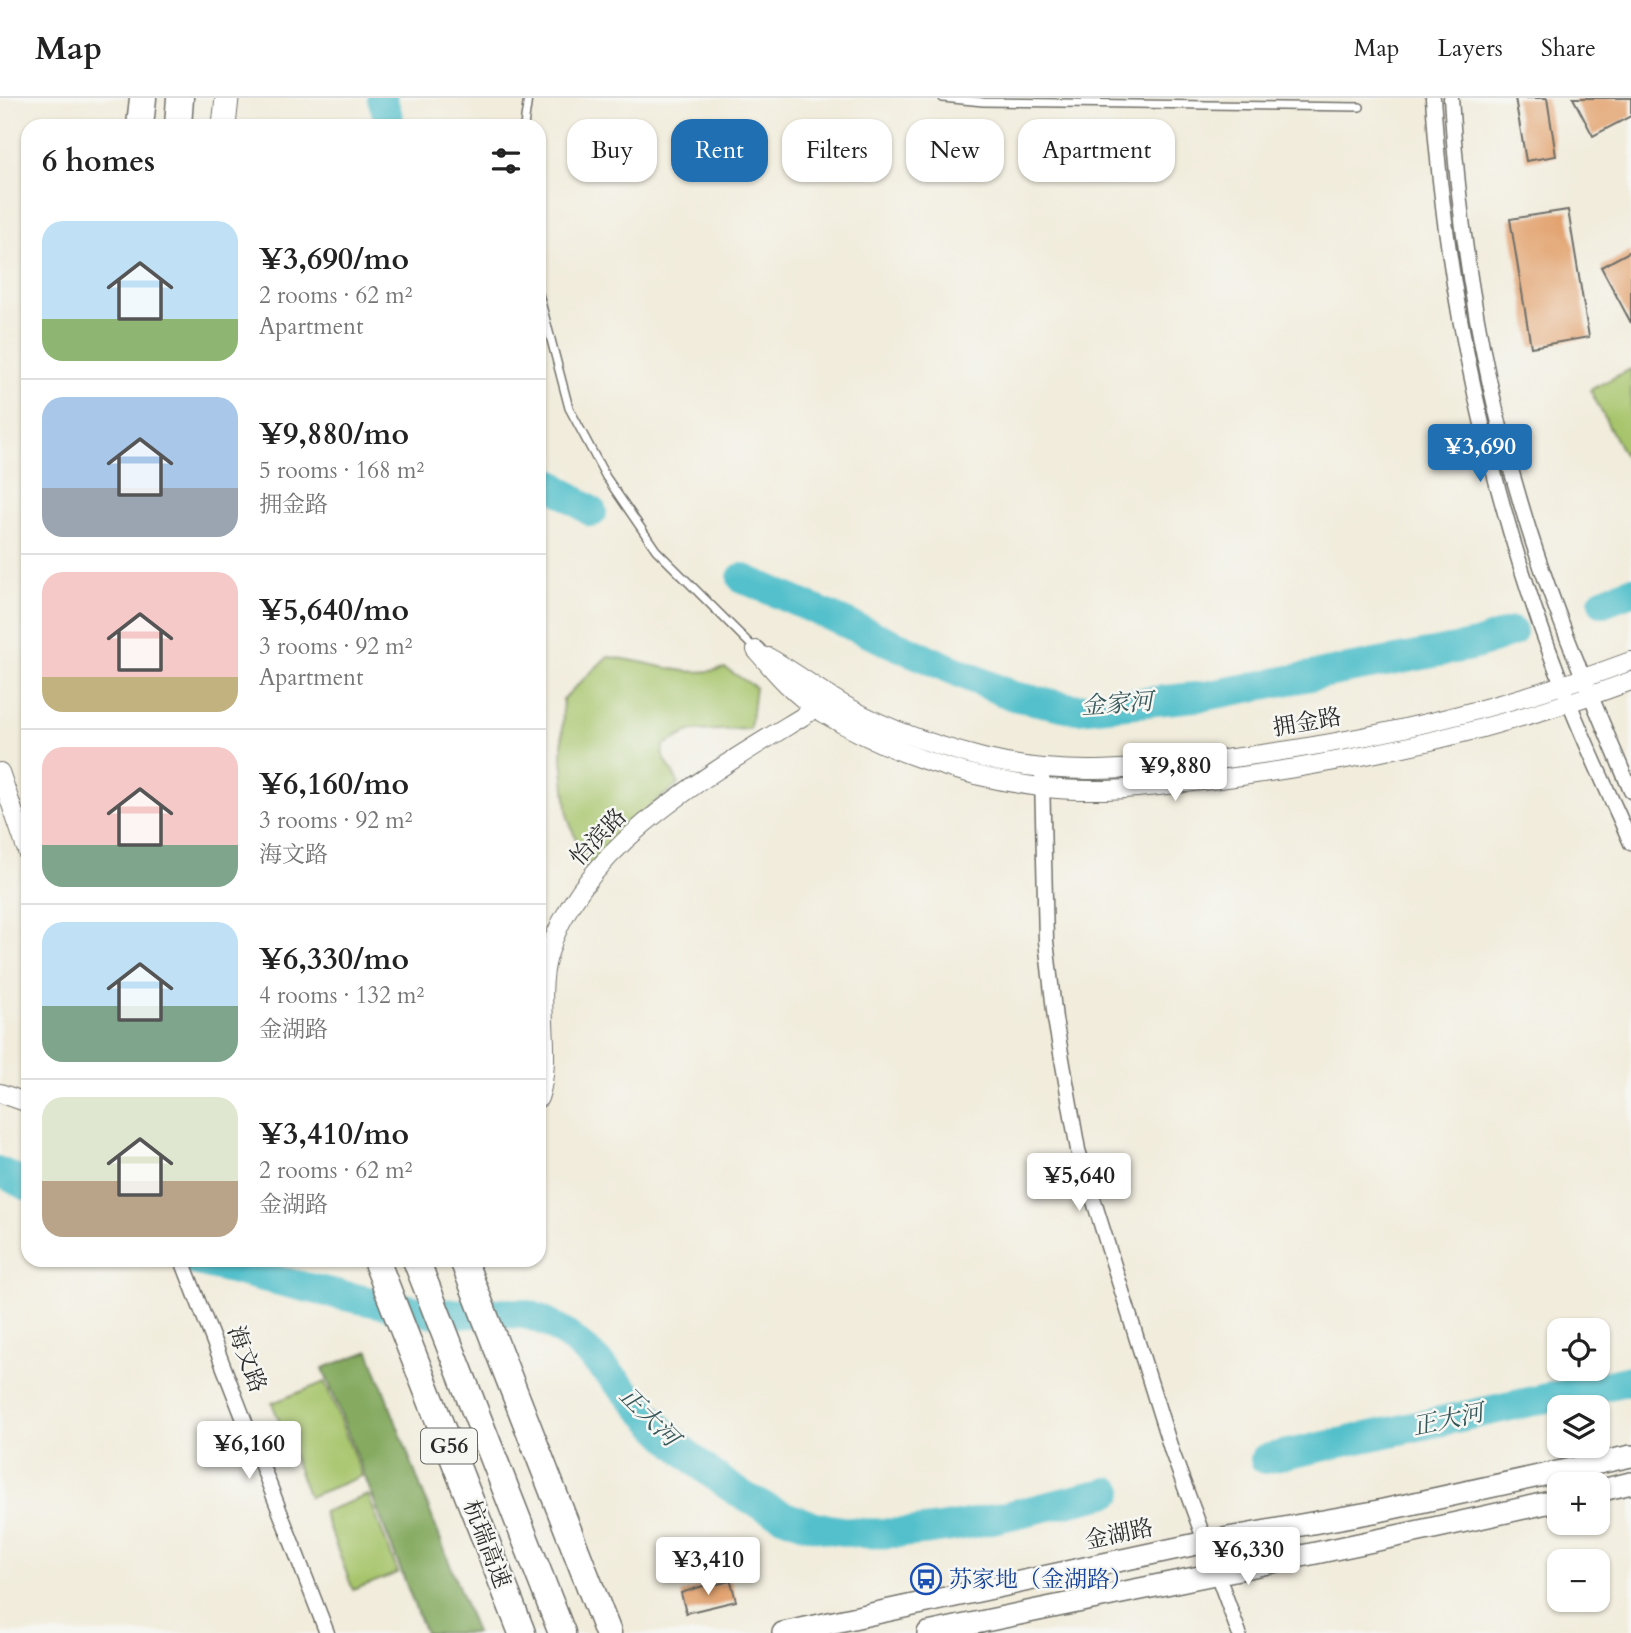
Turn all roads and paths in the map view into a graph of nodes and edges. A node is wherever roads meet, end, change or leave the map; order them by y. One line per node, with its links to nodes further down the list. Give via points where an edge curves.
1 (143, 98): 9 (highway)
2 (180, 98): 10 (highway)
3 (227, 98): 11 (main road)
4 (528, 98): 12 (lane)
5 (943, 98): 8 (lane)
6 (1433, 98): 18 (street, via 1450,259 1478,404 1504,509)
7 (1451, 98): 16 (street, via 1467,256 1495,400 1520,504)
8 (1360, 107)
9 (141, 119)
10 (178, 119)
11 (225, 119)
12 (525, 119)
13 (546, 321): 14 (lane, via 569,408 606,477 656,550)
14 (756, 650): 20 (street, 拥金路); 22 (street)
15 (1631, 661): 16 (street, 拥金路)
16 (1584, 679): 18 (street, 拥金路); 19 (street)
17 (1631, 681): 19 (street)
18 (1562, 686): 21 (street); 23 (street, 拥金路, via 1405,728 1290,751 1104,771)
19 (1591, 696): 21 (street); 26 (street)
20 (832, 698): 22 (street, 怡滨路); 23 (street, 拥金路, via 983,758)
21 (1570, 704): 25 (street, via 1409,747 1293,769 1105,789); 28 (street)
22 (816, 708): 25 (street, via 926,759 979,776); 29 (street, 怡滨路, via 687,790 646,822 577,894 555,932)
23 (1042, 768): 25 (street)
24 (0, 772): 27 (street)
25 (1042, 787): 40 (street, via 1046,941 1078,1150 1172,1452)
26 (1631, 791)
27 (21, 834)
28 (1631, 843)
29 (546, 966)
30 (0, 1093): 31 (street)
31 (21, 1100)
32 (185, 1267): 42 (street, 海文路)
33 (379, 1267): 43 (highway, 杭瑞高速 / G56)
34 (419, 1267): 44 (highway, 杭瑞高速 / G56)
35 (466, 1267): 45 (highway)
36 (1631, 1456): 40 (main road, 金湖路, via 1374,1512)
37 (1631, 1483): 38 (main road)
38 (1610, 1488)
39 (1547, 1503): 41 (main road, via 1381,1541)
40 (1206, 1542): 41 (street); 46 (main road, 金湖路)
41 (1214, 1572): 47 (main road); 48 (street)
42 (327, 1633)
43 (522, 1633)
44 (562, 1633)
45 (608, 1633)
46 (783, 1633)
47 (928, 1633)
48 (1239, 1633)

